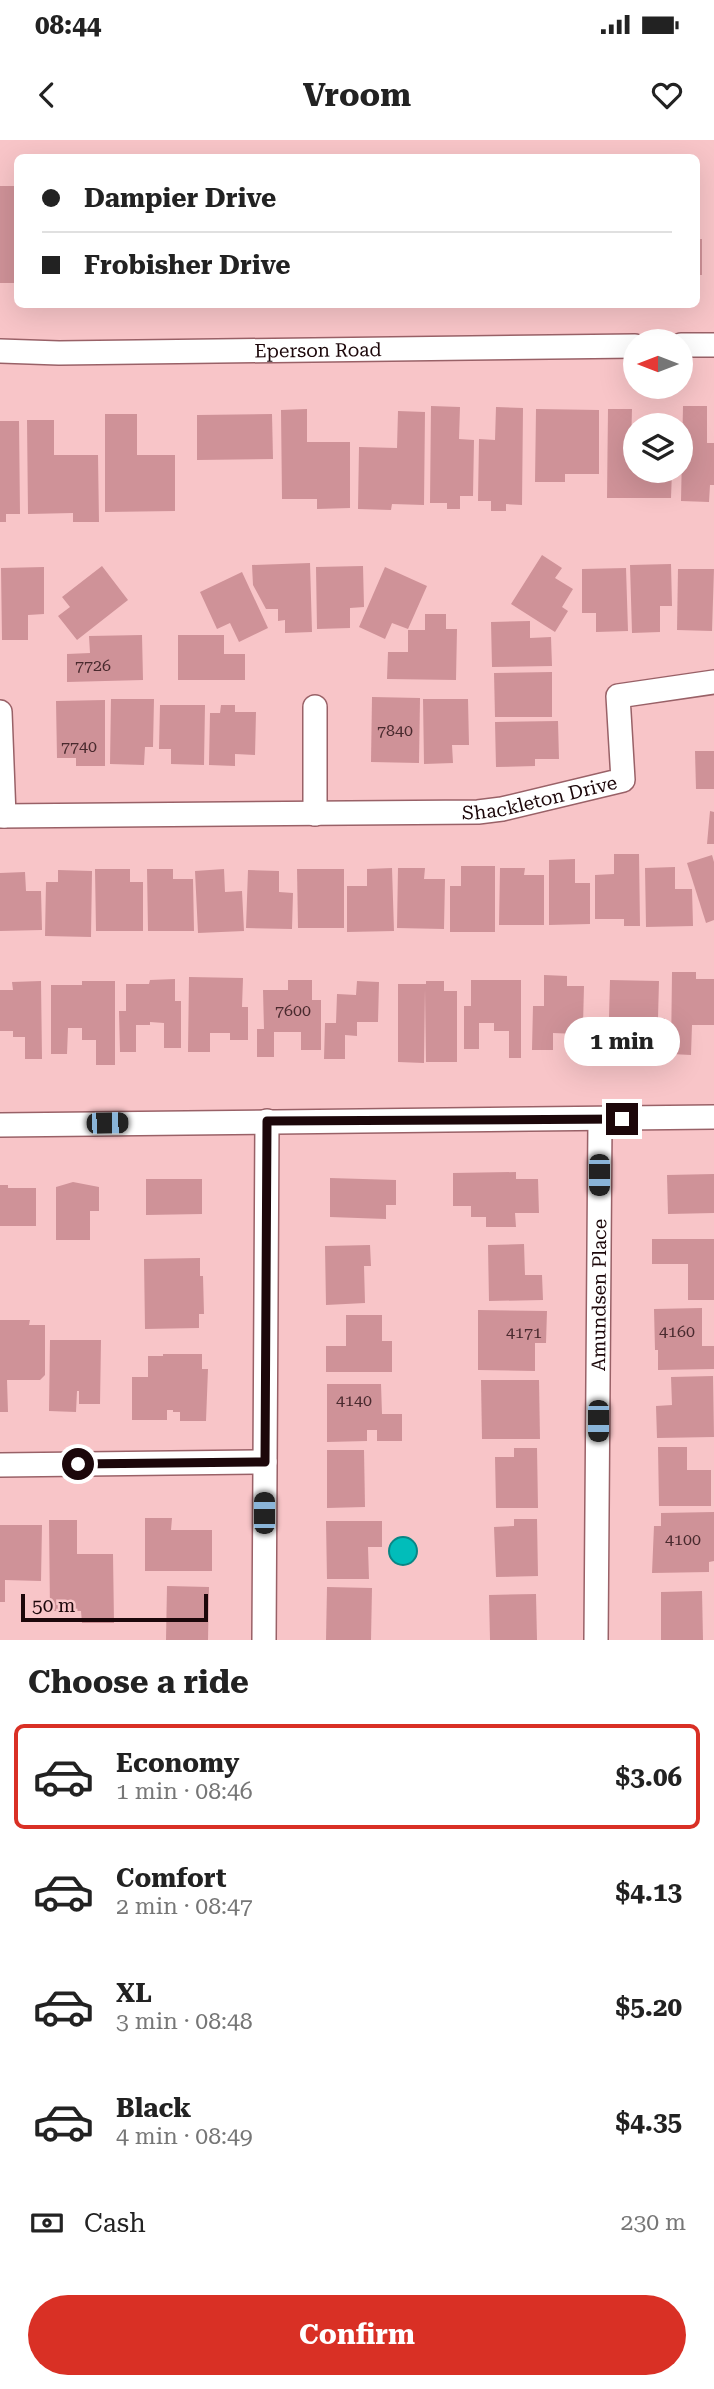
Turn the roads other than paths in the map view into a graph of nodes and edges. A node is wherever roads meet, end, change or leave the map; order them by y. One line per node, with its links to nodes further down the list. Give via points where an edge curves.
1 (693, 345): 2 (street)
2 (714, 345)
3 (623, 346): 4 (street, Eperson Road)
4 (0, 351)
5 (714, 682): 8 (street, Shackleton Drive, via 618,696 623,780 478,813)
6 (315, 707): 8 (street)
7 (0, 712): 9 (street, Shackleton Drive)
8 (315, 814): 9 (street, Shackleton Drive)
9 (2, 816)
10 (714, 1117): 11 (street)
11 (600, 1120): 12 (street); 17 (street, Amundsen Place)
12 (267, 1121): 13 (street); 14 (street)
13 (0, 1125)
14 (265, 1462): 15 (street); 16 (street)
15 (0, 1465)
16 (264, 1640)
17 (596, 1640)

